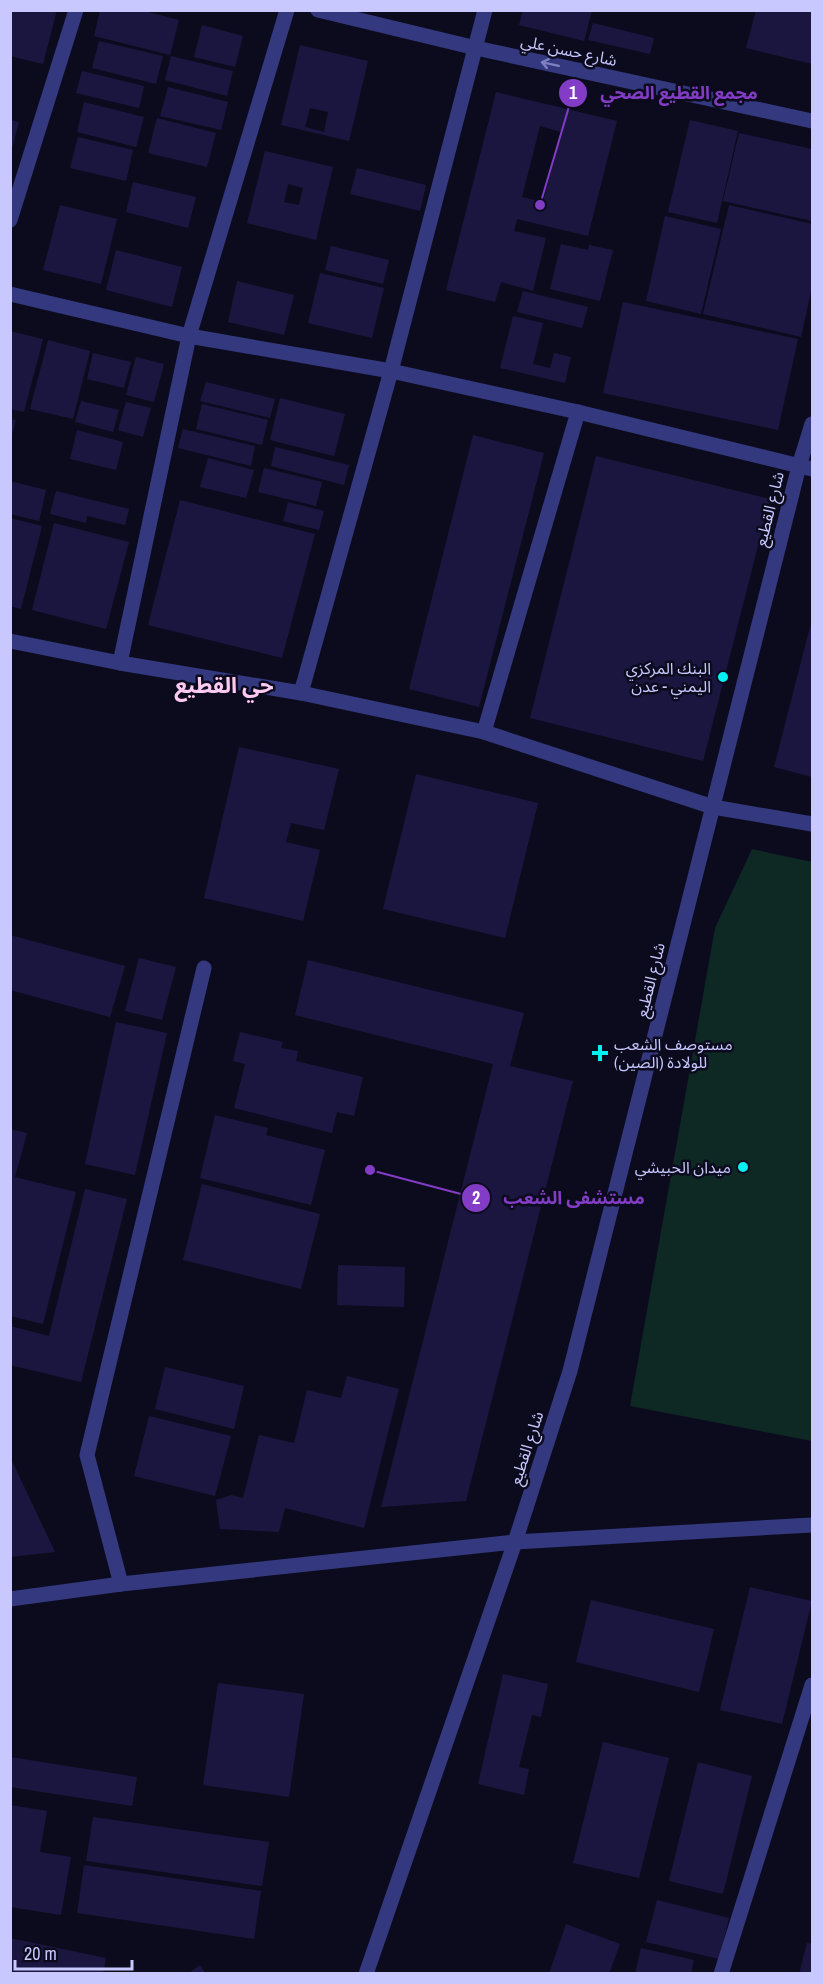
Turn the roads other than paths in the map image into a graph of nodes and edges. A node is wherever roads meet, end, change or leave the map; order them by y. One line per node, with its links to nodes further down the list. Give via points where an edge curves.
1 (76, 10): 7 (street)
2 (287, 10): 9 (street)
3 (318, 10): 5 (street, شارع حسن علي)
4 (485, 10): 5 (street)
5 (476, 48): 6 (street, شارع حسن علي, one-way to 5); 10 (street)
6 (813, 121)
7 (10, 220)
8 (10, 294): 9 (street)
9 (189, 336): 10 (street); 15 (street)
10 (391, 371): 11 (street); 16 (street)
11 (578, 412): 13 (street); 17 (street)
12 (813, 424): 13 (street, شارع القطيع)
13 (806, 467): 18 (street, شارع القطيع)
14 (10, 641): 15 (street)
15 (120, 663): 16 (street)
16 (302, 693): 17 (street)
17 (484, 732): 18 (street)
18 (713, 807): 19 (street); 22 (street, شارع القطيع, via 570,1371)
19 (813, 824)
20 (204, 968): 23 (street, via 87,1455)
21 (813, 1525): 22 (street)
22 (515, 1542): 23 (street); 26 (street, شارع القطيع)
23 (121, 1584): 24 (street)
24 (10, 1599)
25 (813, 1685): 27 (street)
26 (366, 1974)
27 (721, 1974)

